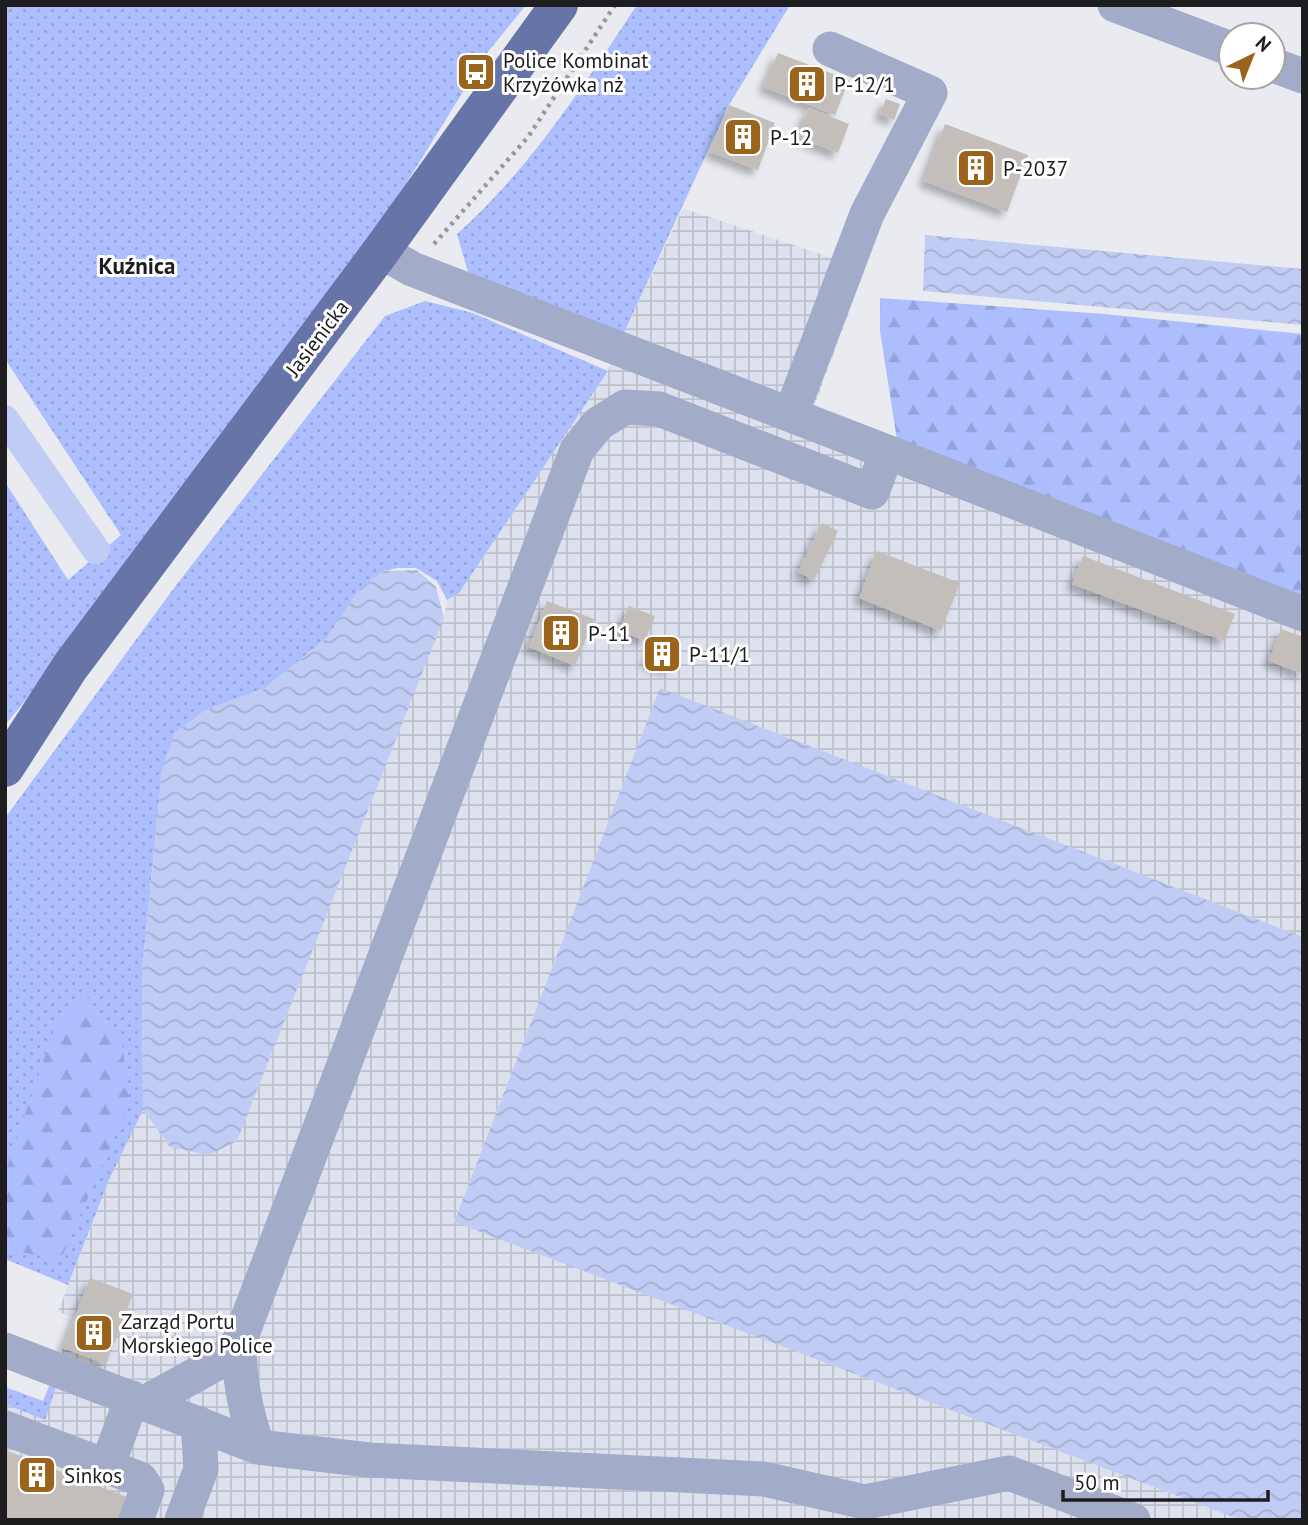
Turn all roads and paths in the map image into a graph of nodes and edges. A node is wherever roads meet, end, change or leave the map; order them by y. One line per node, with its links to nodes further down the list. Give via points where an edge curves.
1 (559, 5): 6 (main road, Jasienicka)
2 (615, 5): 6 (path, via 528,137)
3 (1115, 5): 4 (lane)
4 (1217, 44)
5 (830, 49): 7 (lane, via 930,93 867,215)
6 (396, 260): 7 (lane); 10 (main road, Jasienicka)
7 (791, 414): 8 (lane)
8 (887, 452): 9 (lane); 13 (lane, via 872,492 659,409 625,407 598,424 577,450)
9 (1303, 614)
10 (70, 667): 11 (main road, Jasienicka); 12 (main road, Jasienicka)
11 (5, 740)
12 (5, 768)
13 (239, 1342): 15 (lane, via 224,1359); 18 (lane, via 242,1394)
14 (5, 1350): 15 (lane)
15 (139, 1400): 16 (lane); 19 (lane)
16 (198, 1423): 18 (lane); 21 (lane, via 201,1469)
17 (5, 1428): 19 (lane)
18 (258, 1447): 22 (lane, via 369,1460 764,1479 865,1502 1009,1473)
19 (107, 1467): 20 (lane, via 145,1485)
20 (136, 1520)
21 (182, 1520)
22 (1133, 1520)

